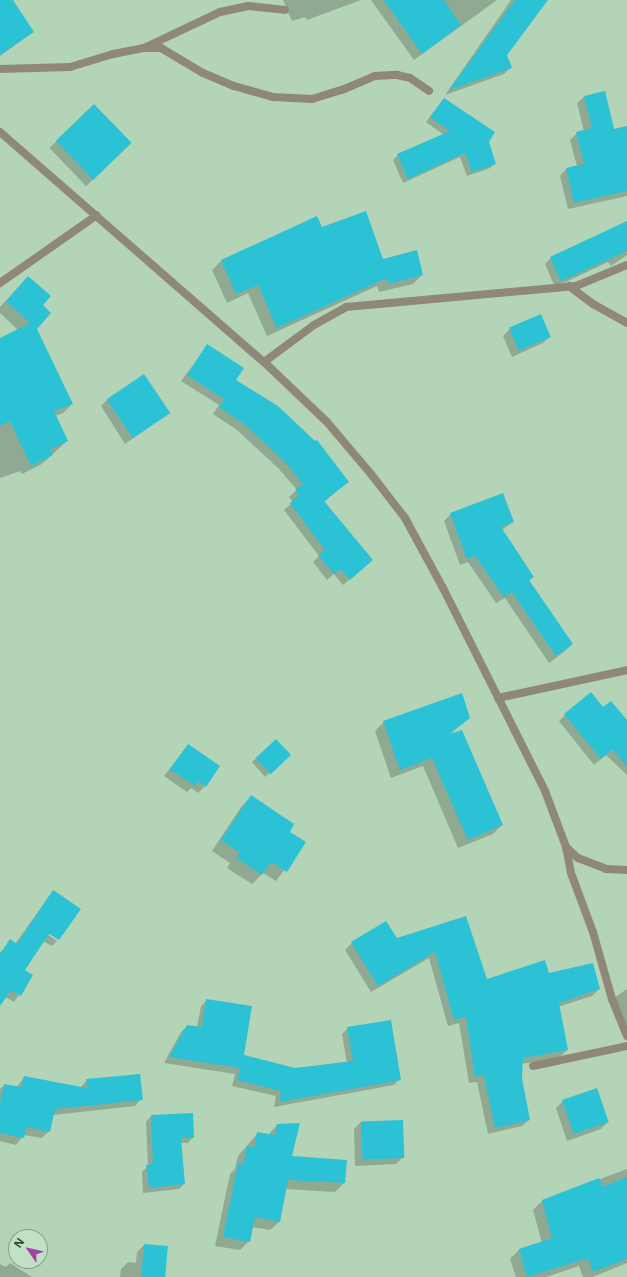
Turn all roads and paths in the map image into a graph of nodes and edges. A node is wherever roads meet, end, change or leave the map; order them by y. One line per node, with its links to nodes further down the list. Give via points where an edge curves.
1 (285, 10): 2 (street, via 248,6 220,12)
2 (143, 48): 3 (street, via 70,67); 4 (street, via 161,48 203,73 234,86 273,97 312,99 375,76 397,75 410,78)
3 (0, 69)
4 (429, 91)
5 (0, 132): 6 (street)
6 (97, 215): 8 (street); 11 (street)
7 (627, 265): 9 (street)
8 (0, 283)
9 (569, 286): 10 (street, via 593,304); 11 (street, via 346,307 314,325)
10 (627, 323)
11 (264, 362): 13 (street, via 327,422 405,518)
12 (627, 670): 13 (street)
13 (498, 698): 14 (street, via 545,792)
14 (566, 847): 15 (street, via 578,858 606,869); 16 (street, via 571,873 593,932 612,999)
15 (627, 870)
16 (627, 1036)
17 (627, 1046): 18 (street)
18 (533, 1066)

